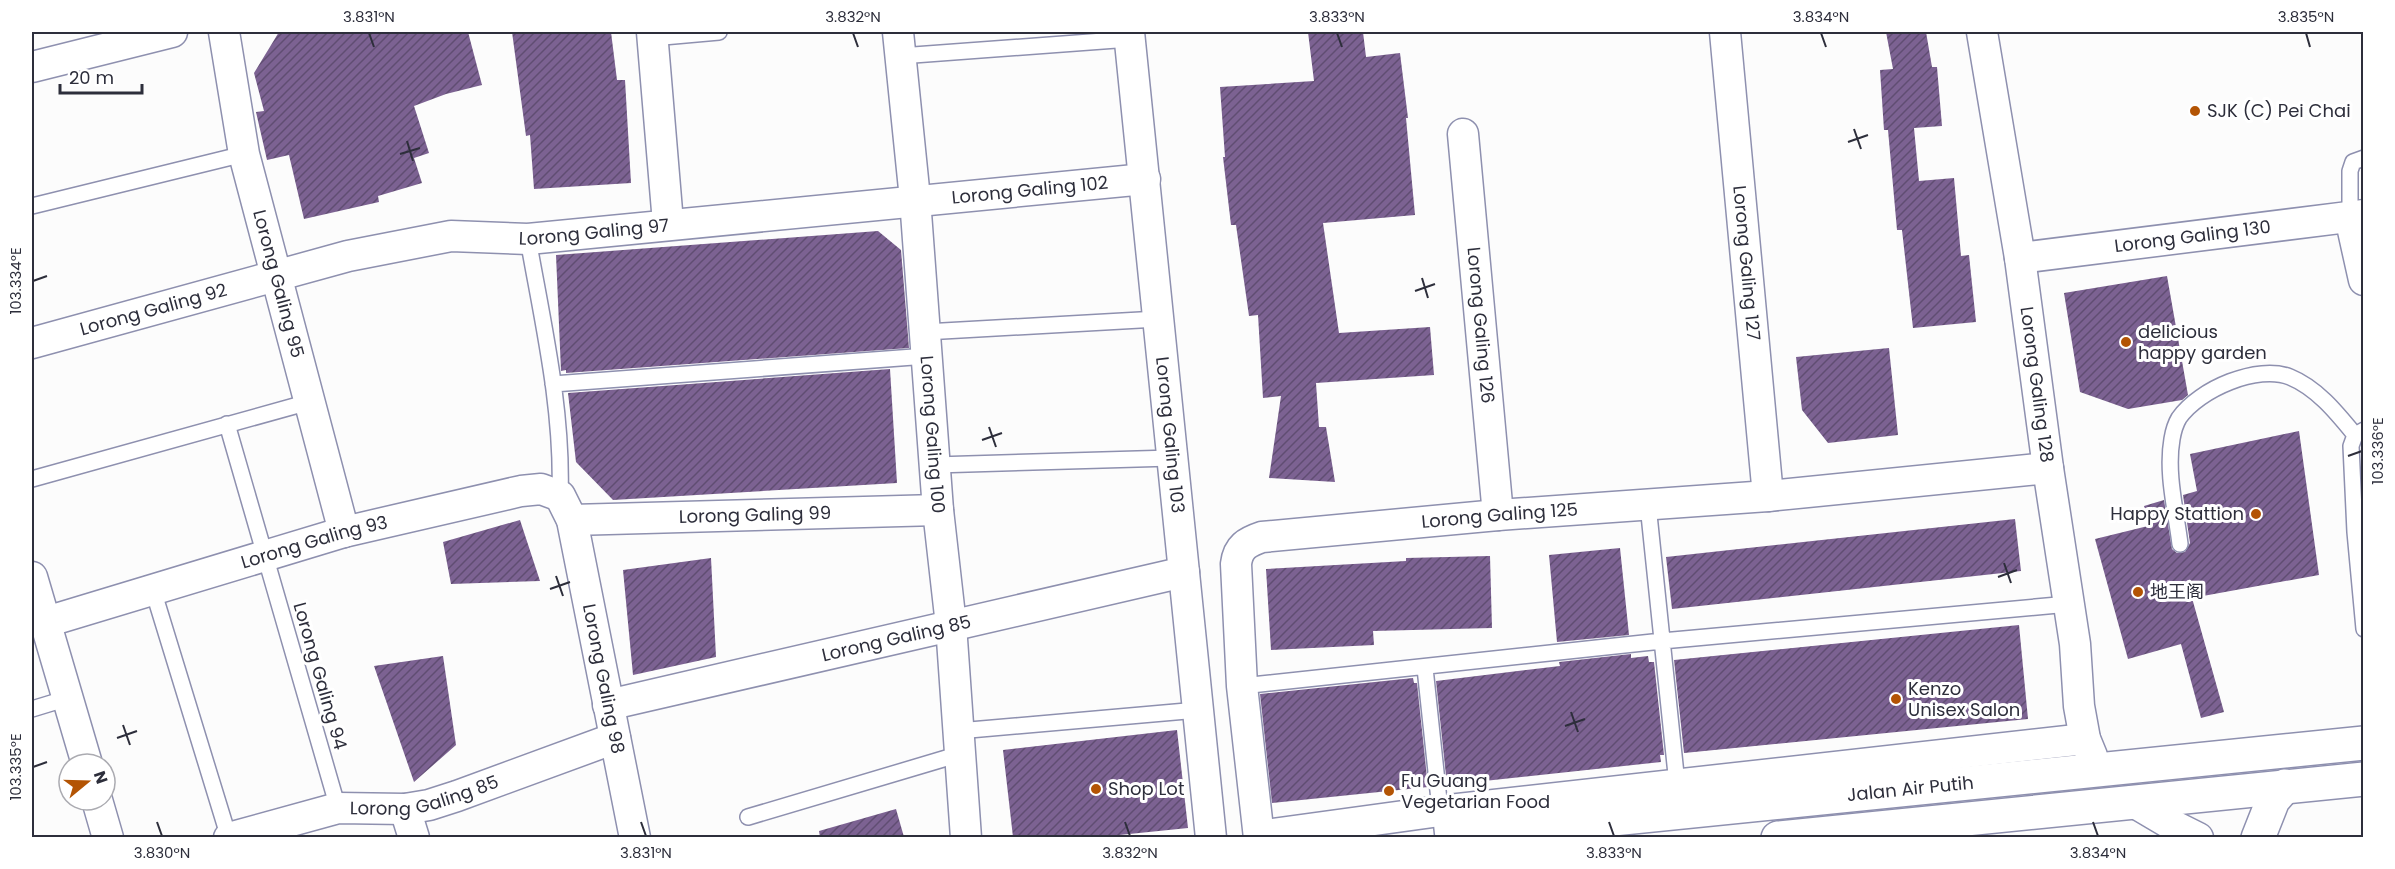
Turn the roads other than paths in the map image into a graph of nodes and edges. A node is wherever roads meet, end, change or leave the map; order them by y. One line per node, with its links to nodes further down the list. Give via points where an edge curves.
1 (172, 32): 9 (street)
2 (224, 32): 11 (street, Lorong Galing 95)
3 (719, 32): 6 (lane)
4 (1725, 32): 33 (street, Lorong Galing 127)
5 (1982, 32): 19 (street, Lorong Galing 128)
6 (652, 35): 17 (street)
7 (1130, 35): 8 (lane); 13 (street, Lorong Galing 103)
8 (899, 44): 14 (street, Lorong Galing 100)
9 (32, 67)
10 (1463, 134): 37 (street, Lorong Galing 126)
11 (244, 153): 15 (lane); 20 (street, Lorong Galing 95)
12 (2364, 158): 16 (lane, via 2353,162 2350,171)
13 (1144, 178): 14 (street, Lorong Galing 102); 22 (street, Lorong Galing 103)
14 (915, 199): 17 (street, Lorong Galing 97); 24 (street, Lorong Galing 100)
15 (32, 206)
16 (2357, 216): 19 (street, Lorong Galing 130); 21 (street)
17 (668, 224): 18 (street, Lorong Galing 97)
18 (528, 239): 20 (street, Lorong Galing 97, via 451,236); 25 (lane)
19 (2020, 258): 31 (street, Lorong Galing 128)
20 (276, 275): 23 (street, Lorong Galing 92); 26 (street, Lorong Galing 95)
21 (2364, 280)
22 (1158, 319): 24 (lane); 29 (street, Lorong Galing 103)
23 (32, 343)
24 (926, 344): 25 (lane); 30 (street, Lorong Galing 100)
25 (553, 384): 35 (lane)
26 (309, 402): 27 (lane); 38 (street, Lorong Galing 95)
27 (227, 424): 32 (lane); 40 (lane, Lorong Galing 94)
28 (2359, 432): 39 (lane, via 2314,392 2290,377 2266,373 2220,386 2179,418 2172,439 2170,469); 47 (lane, via 2351,446)
29 (1172, 458): 30 (lane); 41 (street, Lorong Galing 103)
30 (935, 465): 36 (street, Lorong Galing 100)
31 (2048, 468): 33 (street, Lorong Galing 125); 44 (street, Lorong Galing 128)
32 (32, 479)
33 (1768, 496): 34 (street, Lorong Galing 125)
34 (1648, 505): 37 (street, Lorong Galing 125); 48 (lane)
35 (566, 508): 36 (street, Lorong Galing 99); 38 (street, Lorong Galing 93, via 541,489 521,491); 52 (street, Lorong Galing 98)
36 (938, 510): 46 (street, Lorong Galing 100)
37 (1498, 515): 50 (street, Lorong Galing 125, via 1249,541 1242,546 1236,564)
38 (344, 532): 40 (street, Lorong Galing 93)
39 (2180, 544)
40 (264, 556): 43 (street, Lorong Galing 93); 65 (lane, Lorong Galing 94)
41 (1184, 572): 46 (street, Lorong Galing 85); 54 (street, Lorong Galing 103)
42 (32, 577): 45 (street)
43 (153, 590): 45 (street, Lorong Galing 93); 71 (lane)
44 (2069, 604): 48 (lane); 56 (street, Lorong Galing 128)
45 (45, 622): 51 (street)
46 (951, 625): 52 (street, Lorong Galing 85); 57 (street, Lorong Galing 100)
47 (2364, 629)
48 (1662, 641): 49 (lane); 62 (lane)
49 (1425, 668): 50 (lane); 69 (lane)
50 (1242, 686): 76 (street, Lorong Galing 125)
51 (68, 698): 53 (lane); 59 (street)
52 (608, 705): 55 (street, Lorong Galing 98)
53 (32, 709)
54 (1198, 710): 57 (lane); 75 (street, Lorong Galing 103)
55 (615, 738): 66 (street, Lorong Galing 85, via 457,796); 73 (street, Lorong Galing 98)
56 (2085, 739): 60 (street, Lorong Galing 128); 62 (street)
57 (959, 742): 68 (lane); 74 (street, Lorong Galing 100)
58 (2364, 743): 60 (street, Jalan Air Putih)
59 (84, 752)
60 (2098, 770): 64 (street); 77 (street, Jalan Air Putih)
61 (2364, 778): 63 (street, Jalan Air Putih)
62 (1677, 784): 69 (street)
63 (2285, 786): 64 (street, Jalan Air Putih); 80 (street, via 2272,800)
64 (2132, 801): 78 (street, Jalan Air Putih); 79 (street)
65 (338, 808): 66 (street, Lorong Galing 85); 71 (street, Lorong Galing 85)
66 (405, 809): 72 (street)
67 (101, 812): 70 (street)
68 (748, 816)
69 (1441, 824): 76 (street)
70 (108, 837)
71 (229, 837)
72 (414, 837)
73 (635, 837)
74 (966, 837)
75 (1211, 837)
76 (1259, 837)
77 (1459, 837)
78 (1780, 837)
79 (2198, 837)
80 (2258, 837)

